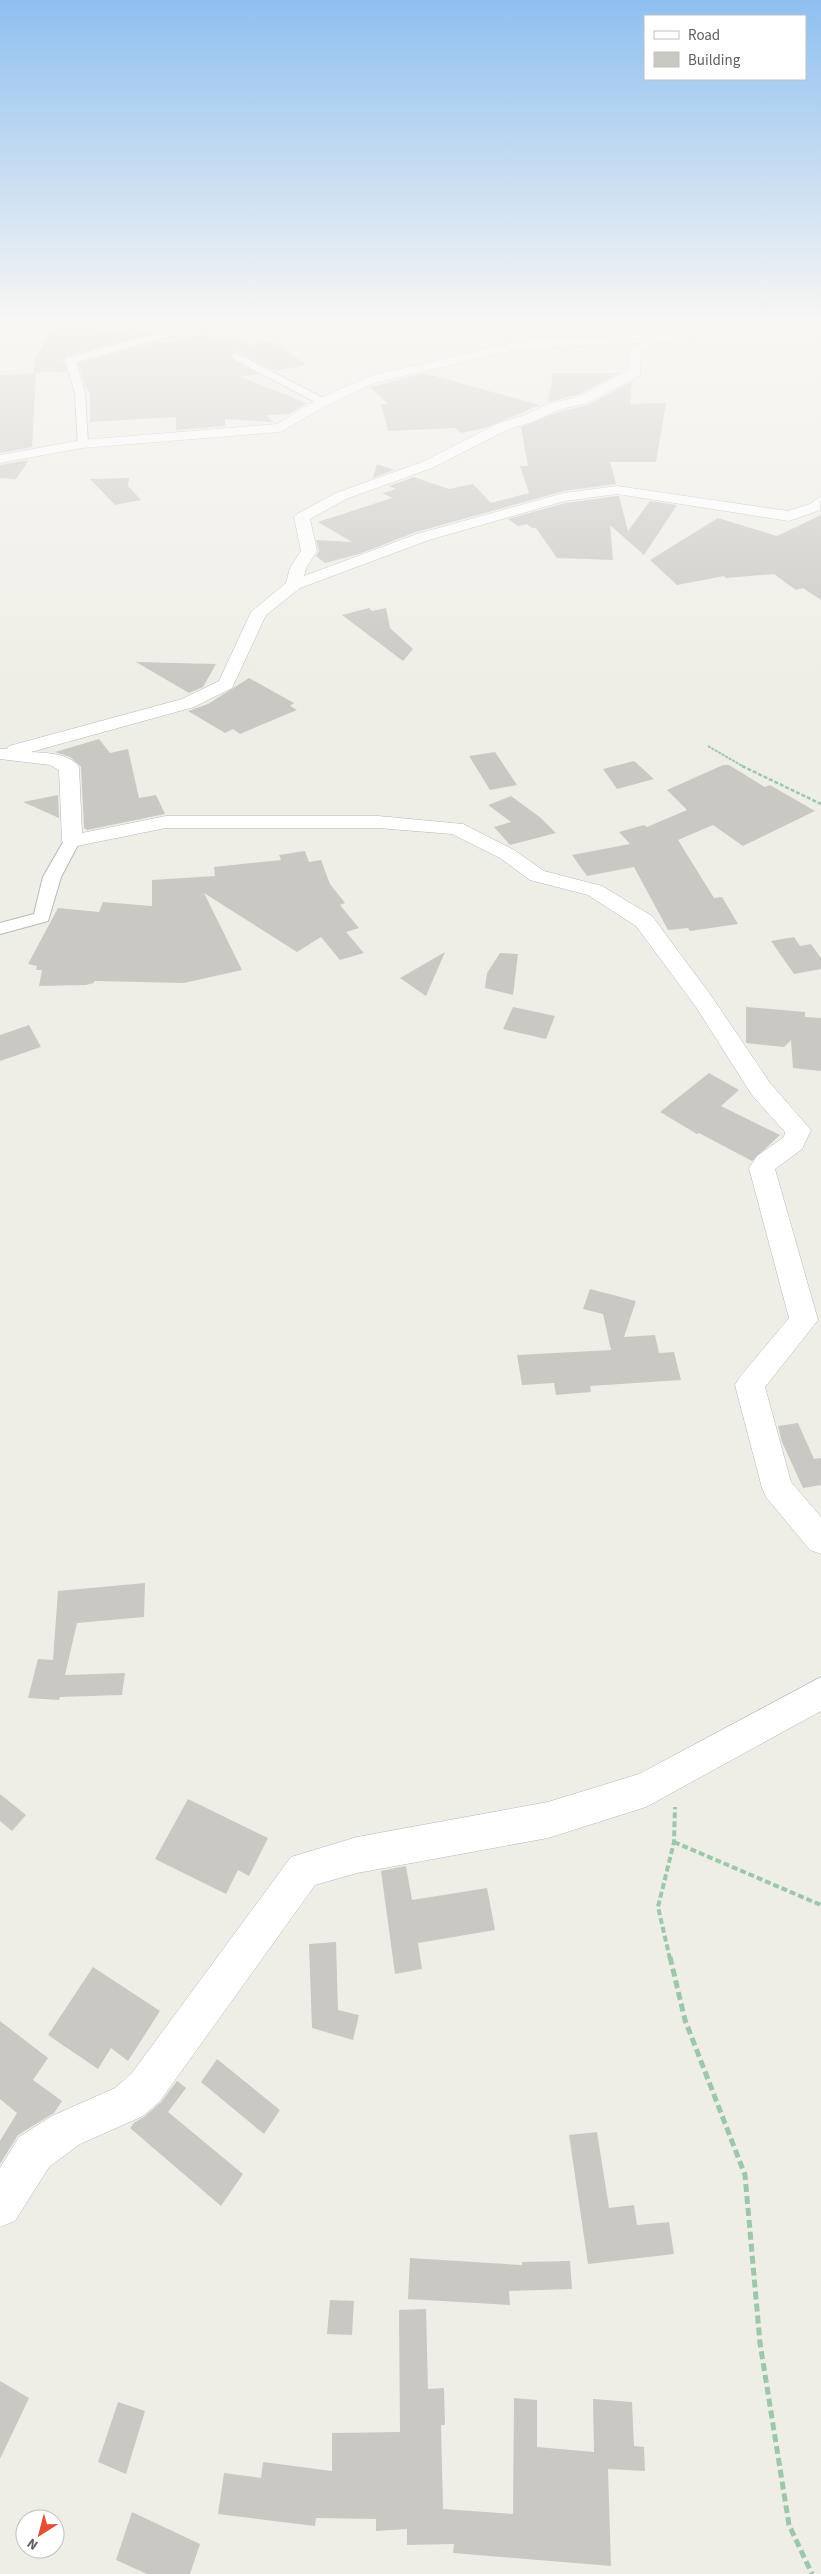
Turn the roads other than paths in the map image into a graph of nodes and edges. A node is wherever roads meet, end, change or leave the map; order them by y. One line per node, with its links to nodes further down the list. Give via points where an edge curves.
1 (105, 442): 3 (street)
2 (472, 442): 6 (street, via 427,465 341,496 302,517 308,551 298,568)
3 (82, 444): 4 (street)
4 (0, 458)
5 (821, 501): 6 (street, via 815,507 789,516 617,490 564,498 423,537)
6 (294, 585): 7 (street, via 259,612 226,684 188,702)
7 (1, 754): 8 (street, via 54,760 69,767)
8 (72, 841): 9 (street, via 52,877 42,917); 10 (street, via 166,822 378,822 456,828 507,854 537,876 595,890 644,921 704,1002 761,1088 798,1130 797,1140 790,1148 774,1155 762,1168 804,1320 750,1385 777,1488)
9 (0, 929)
10 (821, 1540)
11 (821, 1694): 12 (street, via 646,1789 548,1820 357,1855 304,1870 146,2088 129,2102 66,2130 34,2152)
12 (0, 2206)

